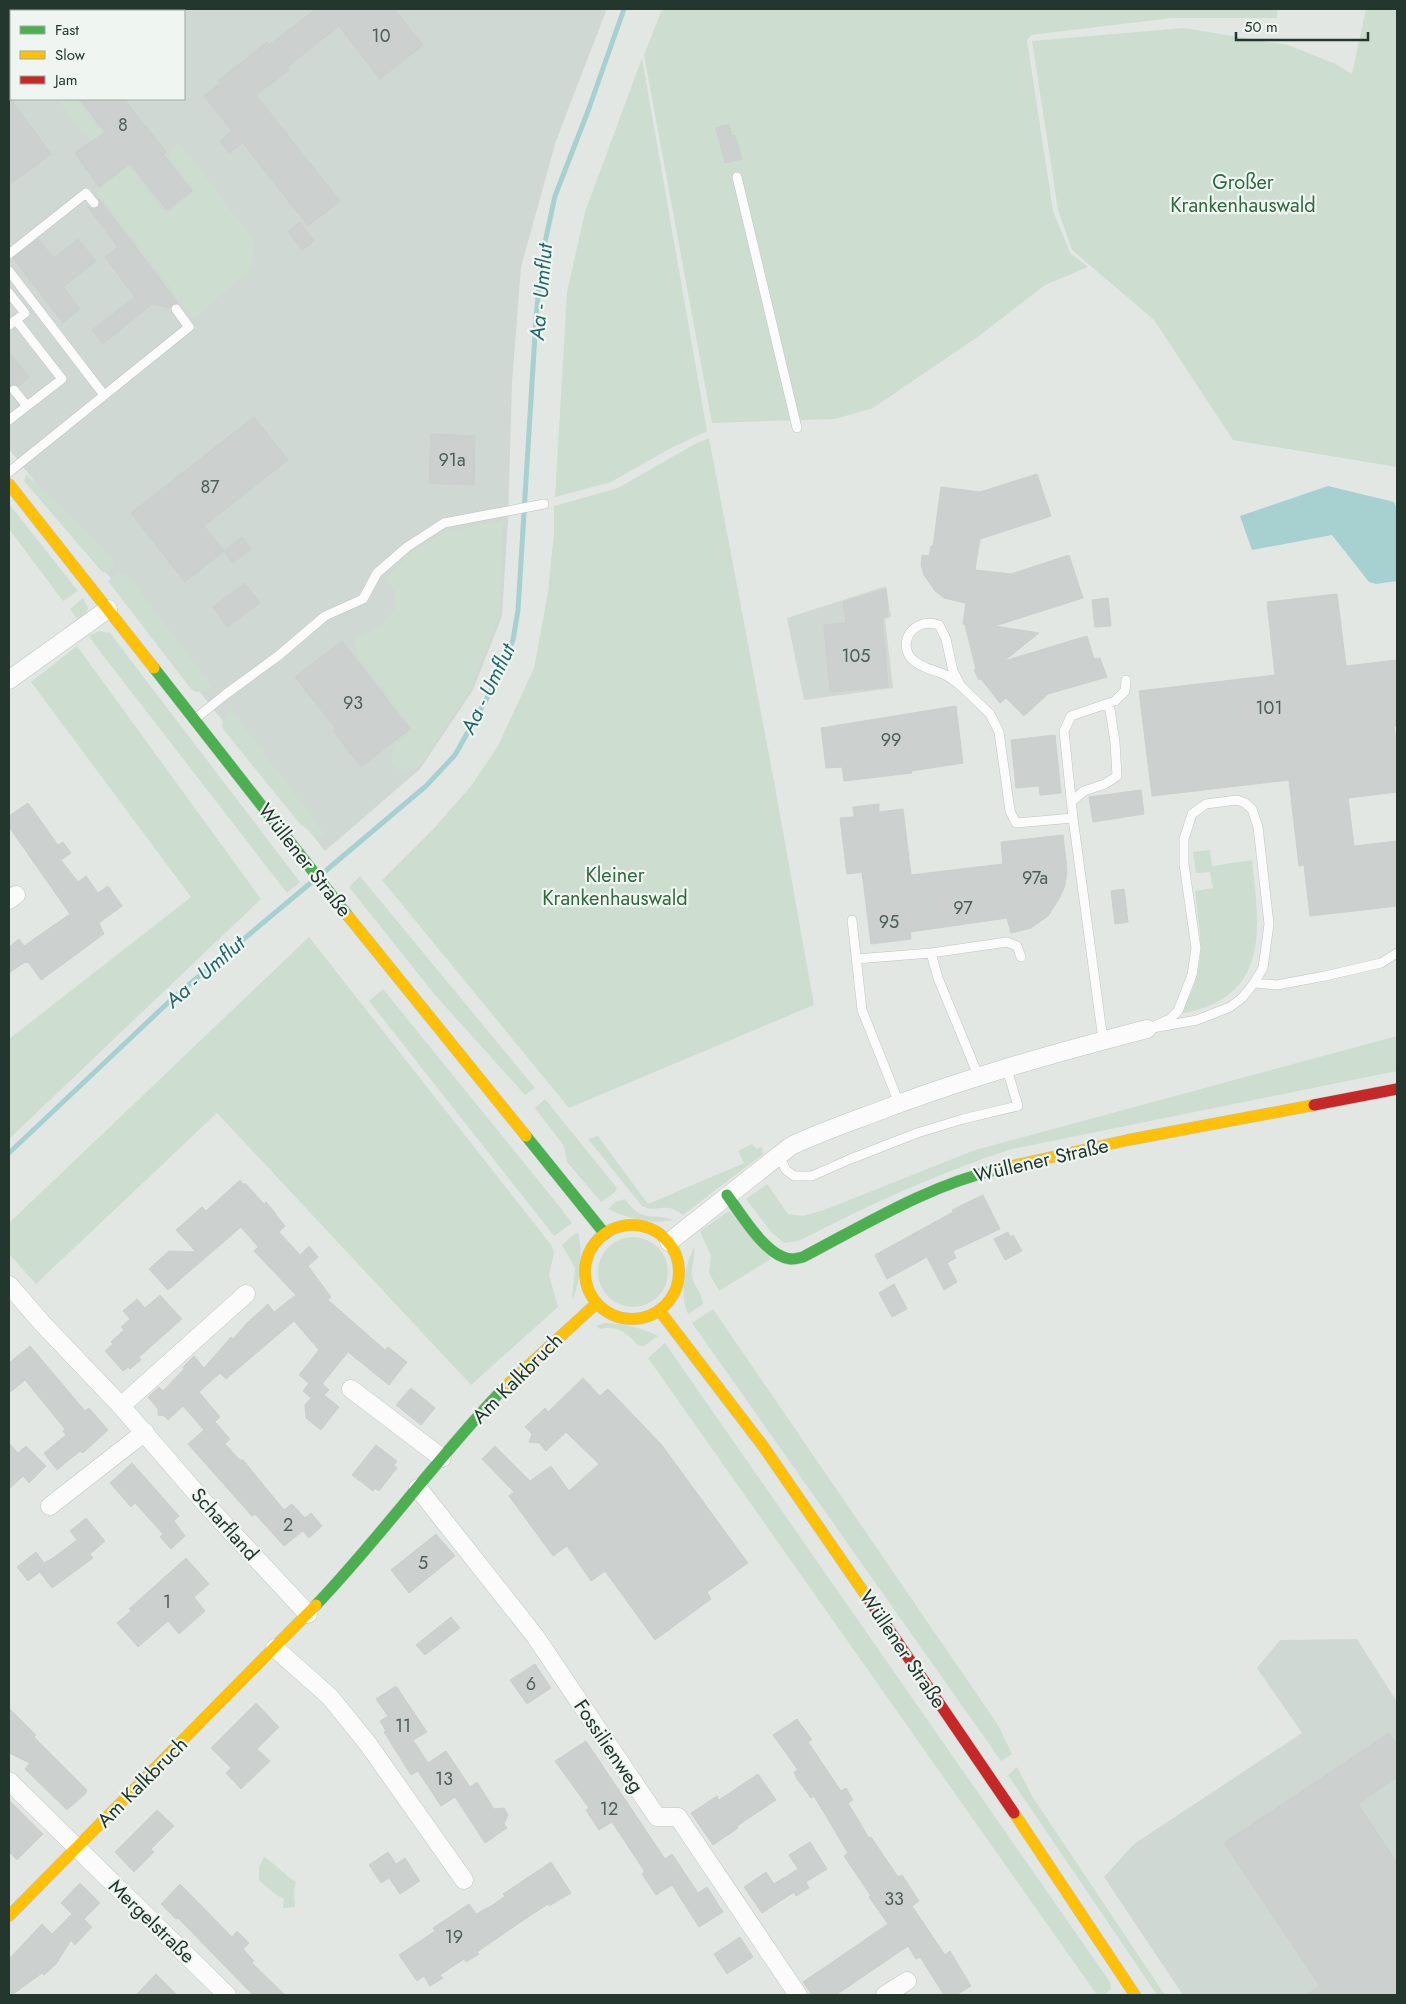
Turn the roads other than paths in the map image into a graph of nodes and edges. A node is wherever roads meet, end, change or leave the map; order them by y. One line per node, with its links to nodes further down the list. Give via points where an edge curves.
1 (737, 176): 12 (lane)
2 (94, 203): 3 (lane, via 86,193)
3 (9, 254)
4 (9, 271): 9 (lane)
5 (9, 293): 7 (lane, via 24,313)
6 (176, 309): 9 (lane, via 189,327)
7 (12, 323): 10 (lane, via 62,379)
8 (14, 390): 10 (lane)
9 (104, 395): 13 (lane)
10 (27, 406): 11 (lane)
11 (9, 420)
12 (797, 428)
13 (9, 472)
14 (9, 484): 16 (main road, Wüllener Straße)
15 (541, 505): 21 (lane, via 444,523 407,547 377,573 363,599 325,616)
16 (108, 609): 17 (street); 21 (main road, Wüllener Straße)
17 (9, 680)
18 (1126, 680): 20 (lane, via 1125,691)
19 (961, 686): 19 (lane, via 953,671 944,631 932,623 916,626 907,642 907,651 912,659 920,666 952,678); 23 (lane, via 990,714 999,732 1010,811 1016,822)
20 (1109, 704): 22 (lane, via 1117,776 1084,791); 22 (lane, via 1070,716 1064,731)
21 (195, 719): 38 (main road, Wüllener Straße)
22 (1071, 802): 23 (lane)
23 (1073, 818): 31 (lane)
24 (852, 920): 28 (lane)
25 (931, 952): 27 (lane, via 1007,942 1017,946); 28 (lane); 33 (lane, via 938,978)
26 (1397, 953): 29 (lane, via 1381,963 1325,976 1277,985)
27 (1021, 957)
28 (856, 959): 35 (lane, via 862,1010)
29 (1254, 983): 30 (lane, via 1230,1007 1197,1020); 30 (lane, via 1262,968 1269,924 1258,827 1252,809 1245,803 1237,800 1206,804 1192,814 1184,839 1184,864 1196,948 1192,975 1178,1011 1170,1019)
30 (1147, 1029): 31 (street)
31 (1102, 1040): 32 (street)
32 (1006, 1066): 33 (street); 36 (lane, via 1018,1106 917,1133 812,1176 794,1176 786,1170)
33 (978, 1076): 35 (street)
34 (1397, 1089): 37 (main road, Wüllener Straße, via 1128,1140 979,1174 909,1201 803,1257 791,1259 774,1250 754,1230)
35 (899, 1102): 36 (street, via 812,1136)
36 (779, 1156): 37 (street)
37 (727, 1195): 39 (street)
38 (605, 1234): 39 (main road, via 625,1226 646,1227); 42 (main road, via 594,1244 585,1272 588,1287)
39 (669, 1242): 43 (main road, via 680,1270 678,1285 672,1298)
40 (9, 1285): 45 (street, Scharfland)
41 (246, 1294): 45 (street)
42 (598, 1303): 43 (main road, via 619,1317 634,1319); 47 (main road, Am Kalkbruch, via 515,1377)
43 (659, 1310): 60 (main road, Wüllener Straße, via 763,1446 986,1770)
44 (351, 1389): 47 (street)
45 (121, 1406): 46 (street, Scharfland)
46 (145, 1432): 49 (street); 50 (street, Scharfland, via 210,1509)
47 (442, 1458): 48 (main road, Am Kalkbruch)
48 (418, 1488): 50 (main road, Am Kalkbruch, via 352,1568); 58 (street, Fossilienweg, via 535,1636 657,1817 678,1817)
49 (50, 1506)
50 (308, 1614): 51 (main road, Am Kalkbruch)
51 (275, 1648): 53 (main road, Am Kalkbruch); 54 (street, via 330,1697 357,1730)
52 (9, 1781): 53 (street, Mergelstraße)
53 (77, 1848): 55 (main road, Am Kalkbruch); 57 (street, Mergelstraße)
54 (464, 1880)
55 (9, 1916)
56 (907, 1980): 59 (street)
57 (227, 1995)
58 (798, 1995)
59 (885, 1995)
60 (1135, 1995)

